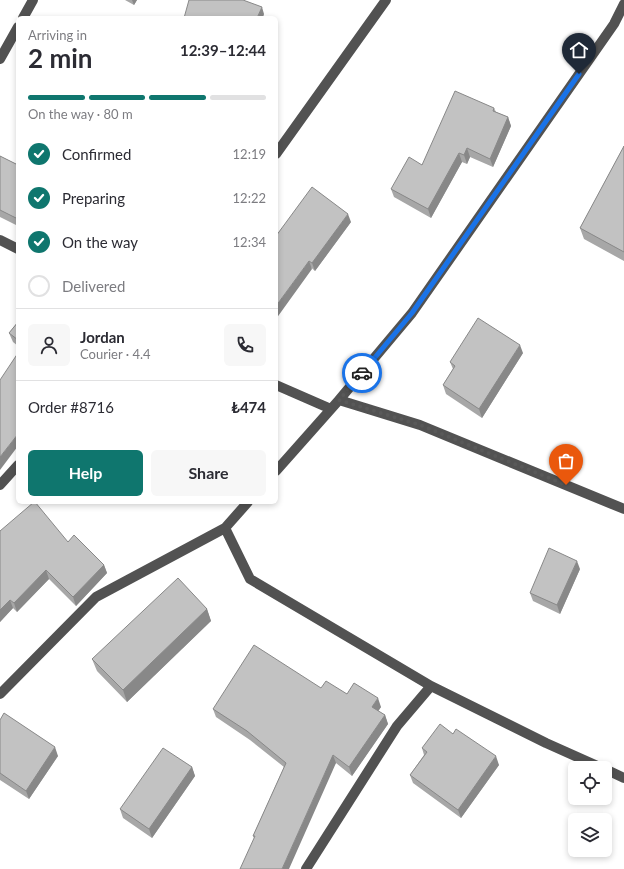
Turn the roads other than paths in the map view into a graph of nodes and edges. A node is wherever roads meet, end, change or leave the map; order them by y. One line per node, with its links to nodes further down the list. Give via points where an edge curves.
1 (33, 0): 4 (street)
2 (386, 0): 7 (street)
3 (624, 4): 11 (street, via 609,31 412,313)
4 (24, 16)
5 (16, 30): 6 (street)
6 (0, 59)
7 (278, 151)
8 (0, 240): 9 (street)
9 (16, 248)
10 (278, 386): 12 (street)
11 (339, 400): 12 (street); 17 (street, via 420,425)
12 (331, 409): 14 (street)
13 (16, 467): 15 (street)
14 (278, 469)
15 (0, 485)
16 (246, 504): 18 (street)
17 (624, 509)
18 (225, 528): 19 (street, via 250,579); 20 (street, via 96,596)
19 (431, 686): 21 (street); 24 (street, via 398,726)
20 (0, 694)
21 (586, 761)
22 (612, 773): 23 (street)
23 (624, 778)
24 (306, 869)

